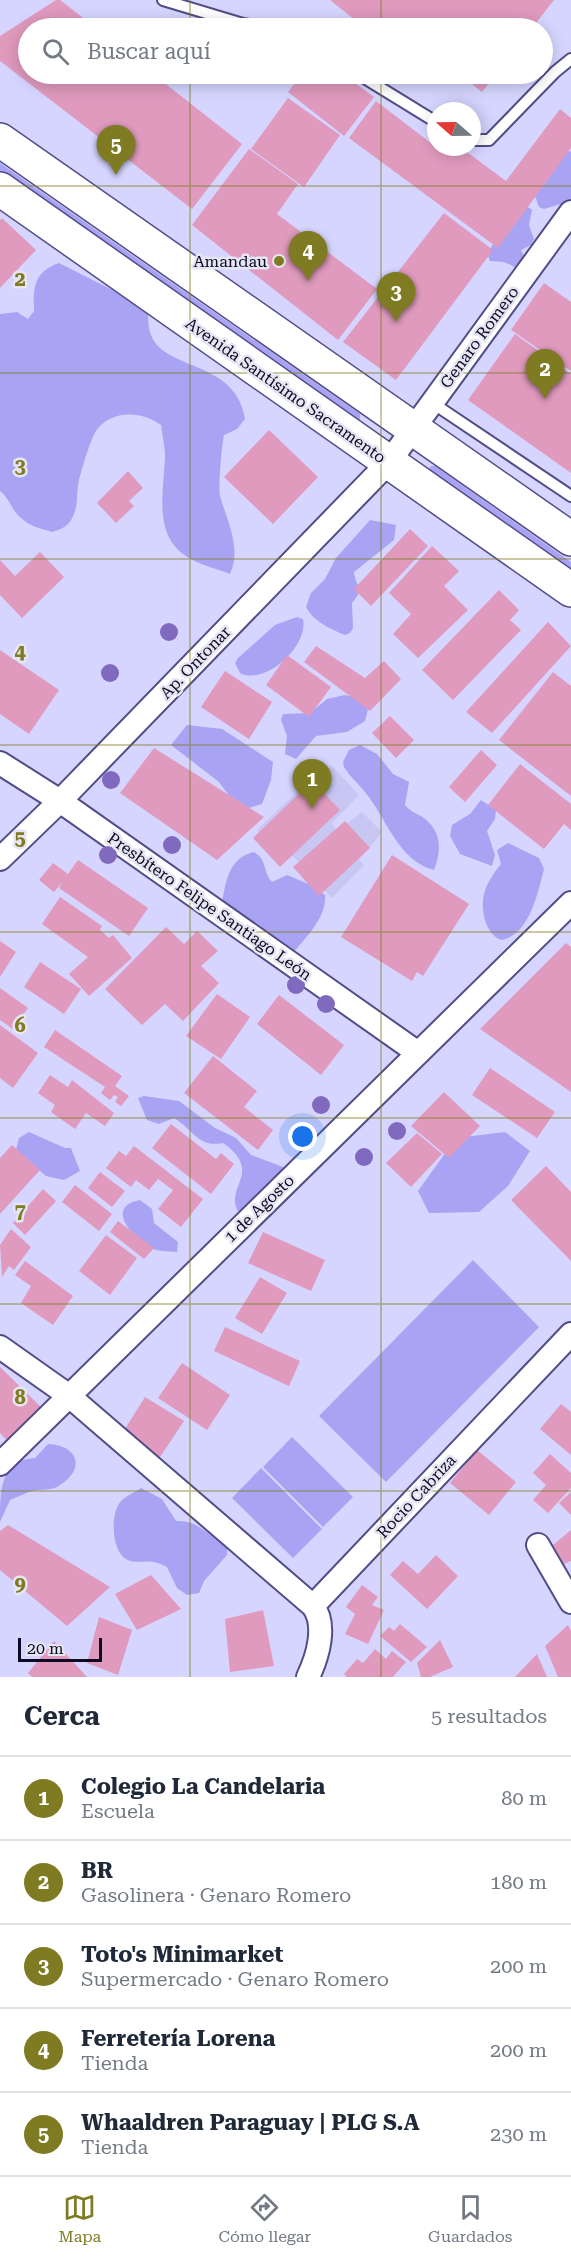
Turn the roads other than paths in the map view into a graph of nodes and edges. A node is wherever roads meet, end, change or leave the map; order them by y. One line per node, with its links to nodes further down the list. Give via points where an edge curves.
1 (163, 0): 2 (lane)
2 (221, 18)
3 (571, 59): 4 (lane)
4 (553, 74)
5 (374, 84): 7 (lane)
6 (543, 84): 9 (lane, via 489,140)
7 (427, 116)
8 (0, 140): 12 (main road)
9 (481, 140)
10 (0, 189): 13 (main road, Avenida Santísimo Sacramento)
11 (571, 213): 12 (street, Genaro Romero)
12 (422, 415): 13 (street, Genaro Romero); 14 (lane); 15 (main road)
13 (389, 462): 16 (main road, Avenida Santísimo Sacramento); 18 (street, Ap. Ontonar)
14 (571, 496)
15 (571, 539)
16 (571, 591)
17 (0, 763): 18 (street, Presbítero Felipe Santiago León)
18 (60, 801): 19 (street, Ap. Ontonar); 21 (street, Presbítero Felipe Santiago León)
19 (0, 860)
20 (571, 903): 21 (street, 1 de Agosto)
21 (418, 1053): 24 (street, 1 de Agosto)
22 (571, 1334): 28 (street, Rocio Cabriza)
23 (0, 1347): 24 (street)
24 (68, 1395): 25 (street, 1 de Agosto); 28 (street)
25 (0, 1464)
26 (538, 1545): 27 (street)
27 (571, 1602)
28 (313, 1606): 29 (street, via 320,1616 317,1658)
29 (308, 1677)

